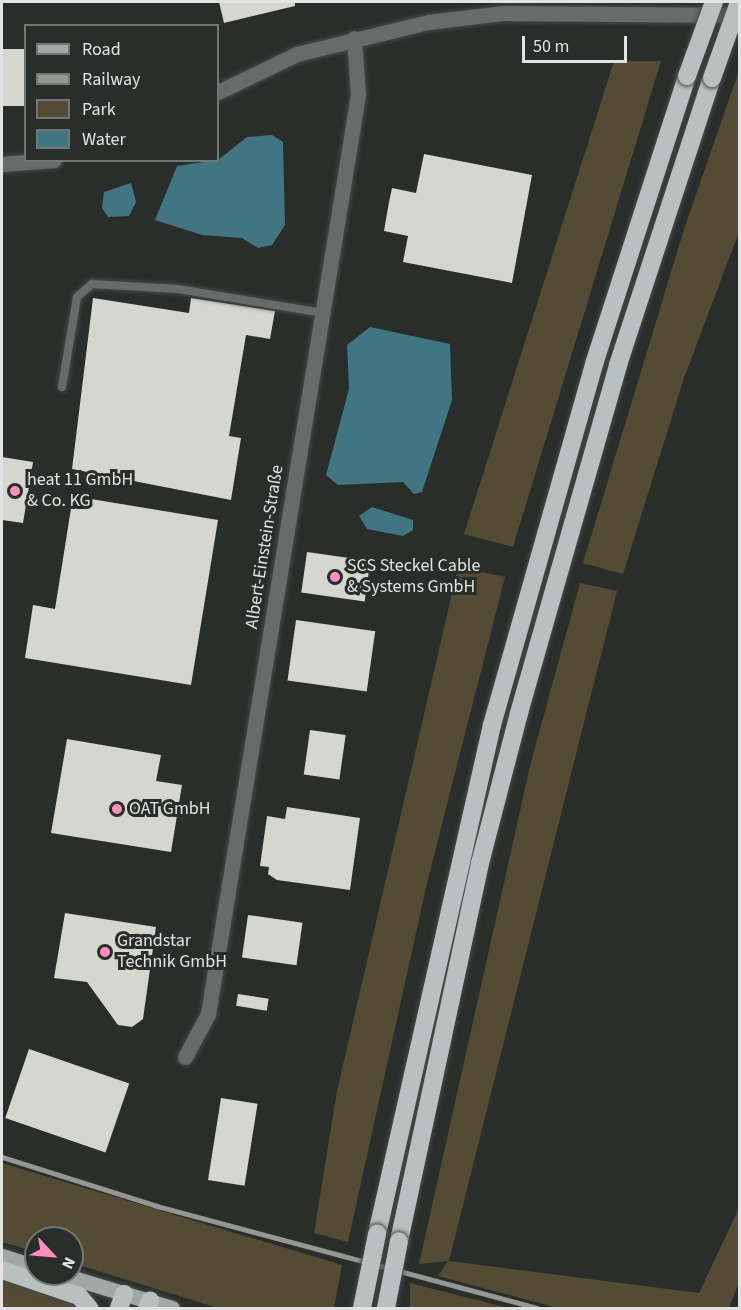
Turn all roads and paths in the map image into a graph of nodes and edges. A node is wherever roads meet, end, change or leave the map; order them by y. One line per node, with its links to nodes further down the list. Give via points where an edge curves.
1 (714, 2): 20 (highway, bridge, via 595,361 492,725)
2 (739, 2): 21 (highway, bridge, via 618,365 519,713 480,863)
3 (504, 7): 4 (street, via 670,18); 5 (street)
4 (740, 15)
5 (354, 38): 6 (street, via 297,54); 9 (street, Albert-Einstein-Straße, via 358,95)
6 (219, 92)
7 (28, 162): 8 (street)
8 (2, 164)
9 (323, 313): 10 (lane, via 178,289 92,284 77,297); 11 (street, Albert-Einstein-Straße, via 208,1014)
10 (62, 387)
11 (185, 1057)
12 (2, 1256): 13 (main road)
13 (24, 1263)
14 (2, 1270): 18 (highway, via 79,1296)
15 (84, 1284): 16 (main road)
16 (122, 1301): 17 (main road)
17 (149, 1305): 19 (main road)
18 (89, 1308)
19 (172, 1308)
20 (362, 1308)
21 (386, 1308)

